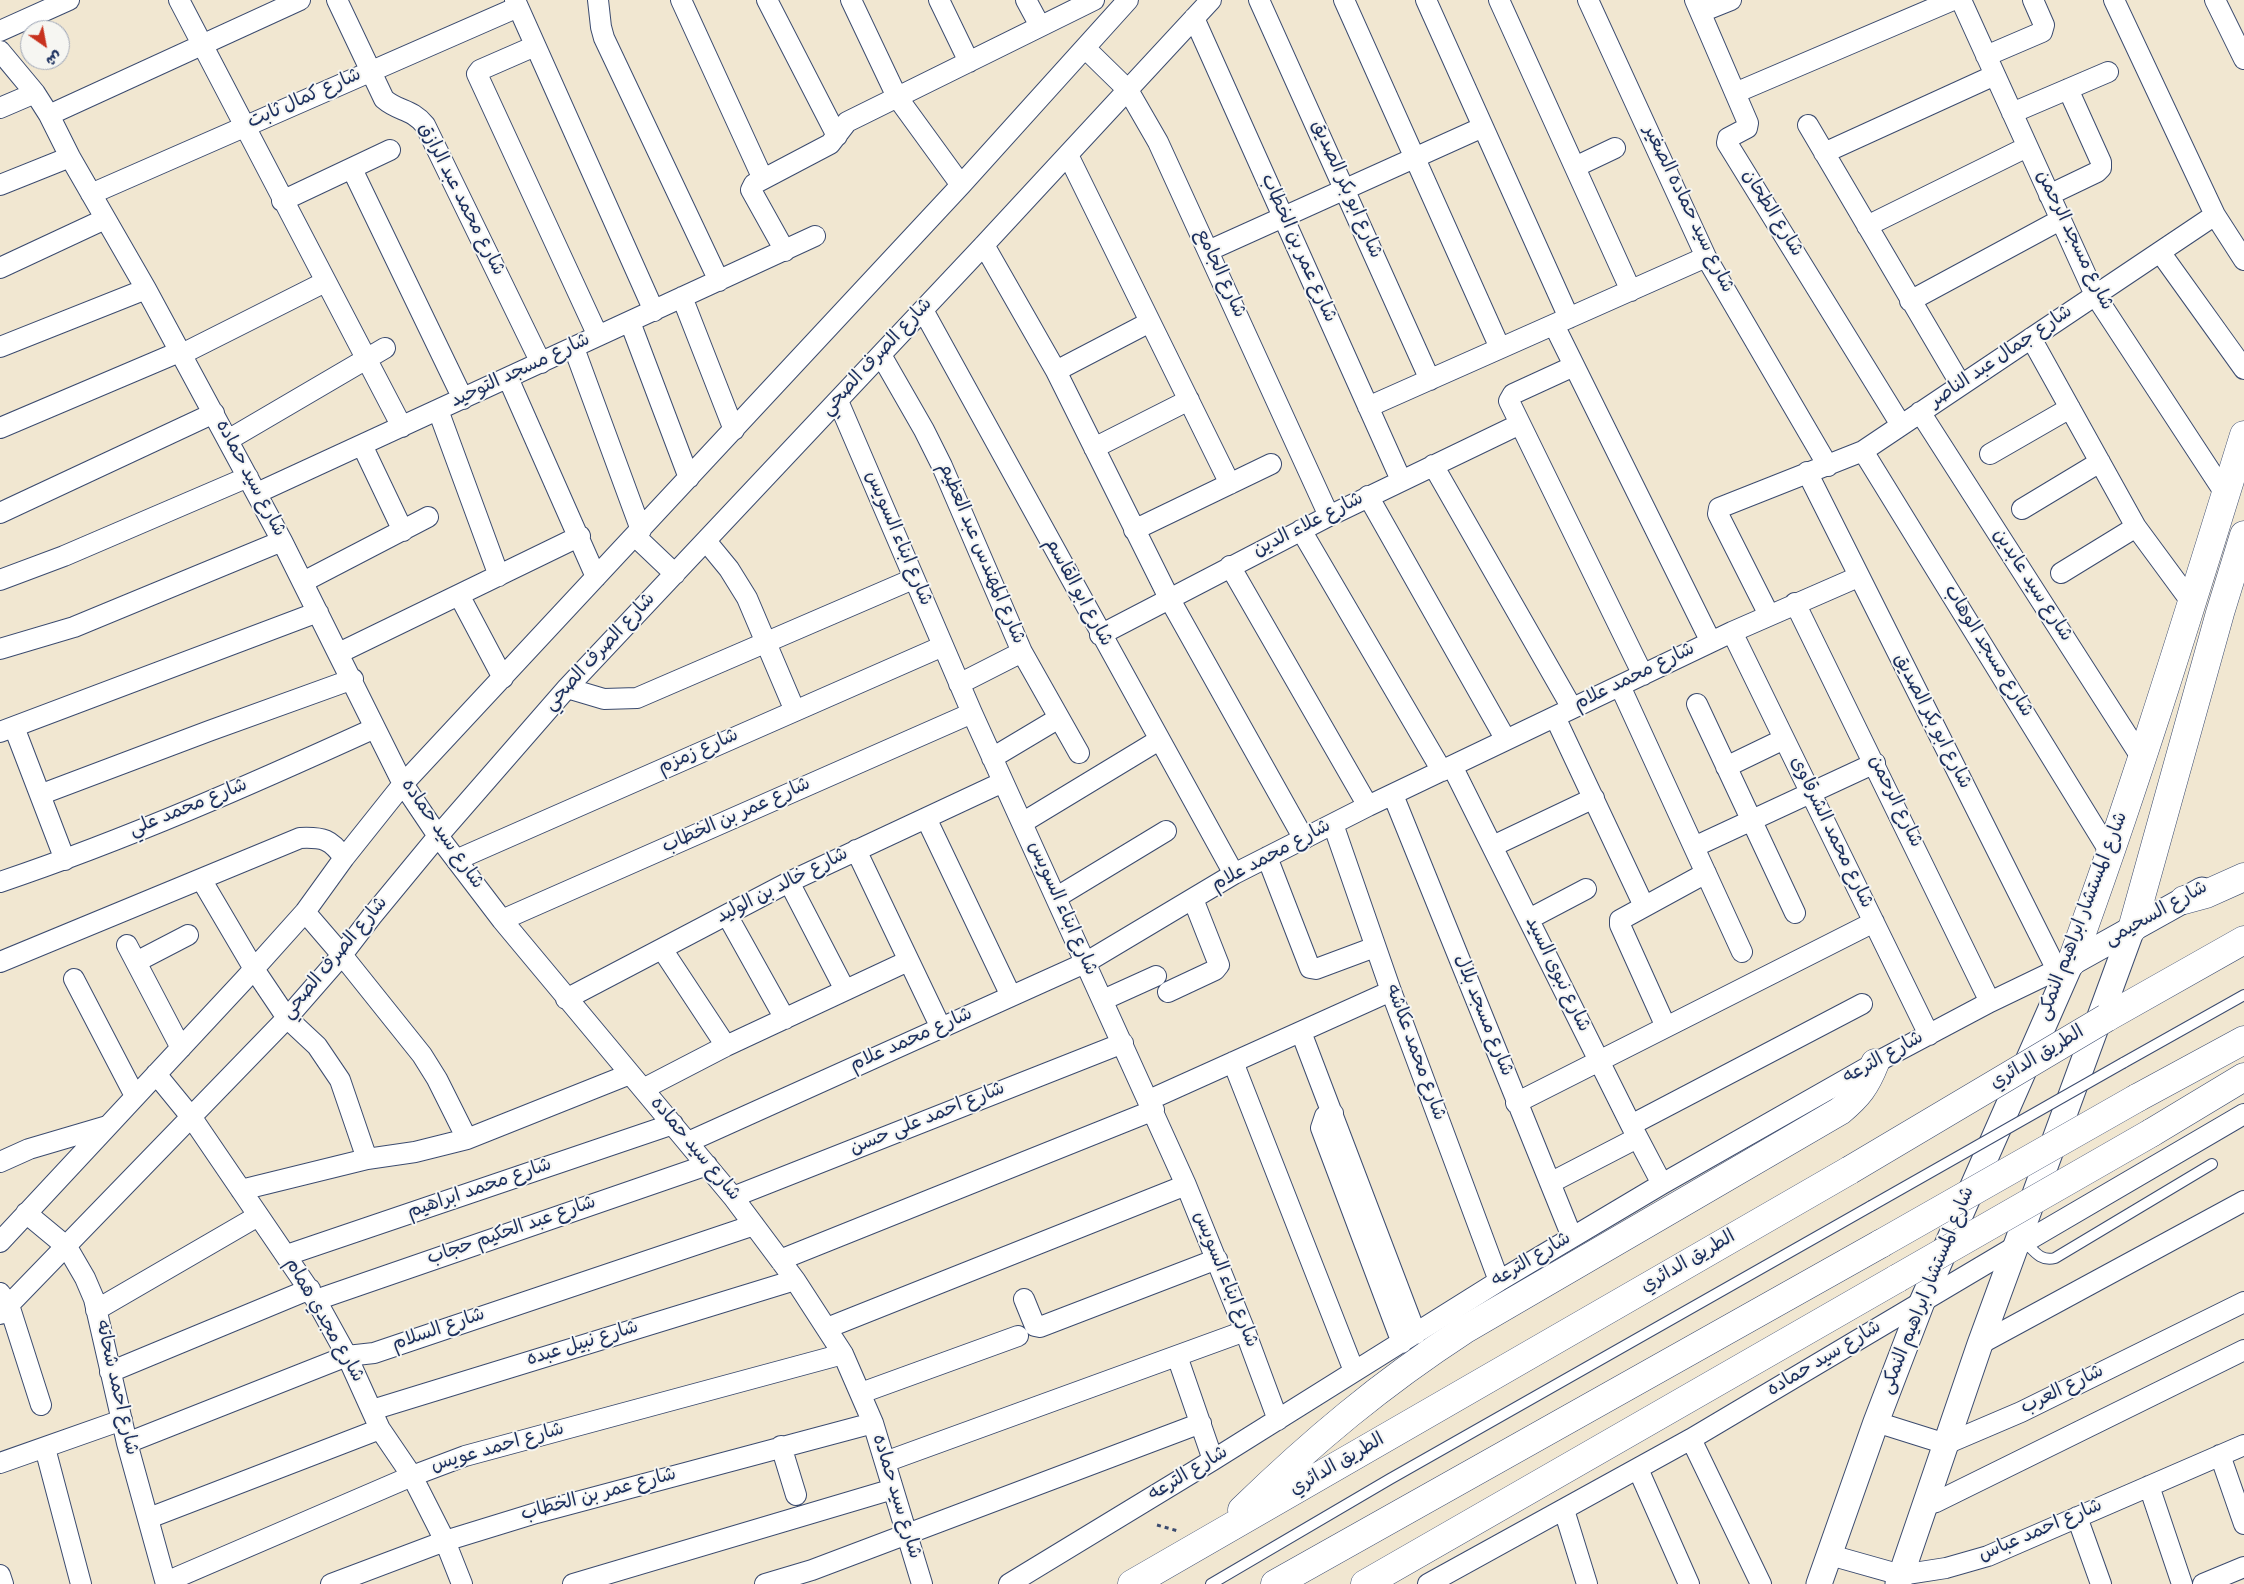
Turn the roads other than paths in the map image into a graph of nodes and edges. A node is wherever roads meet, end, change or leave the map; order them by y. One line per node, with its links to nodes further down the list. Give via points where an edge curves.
1 (69, 0): 29 (street)
2 (178, 0): 30 (street)
3 (300, 0): 30 (street)
4 (337, 0): 37 (street, شارع محمد عبد الرازق)
5 (598, 0): 81 (street, via 604,38)
6 (681, 0): 61 (street)
7 (767, 0): 51 (street)
8 (851, 0): 44 (street)
9 (939, 0): 36 (street)
10 (1026, 0): 28 (street)
11 (1094, 0): 28 (street)
12 (1128, 0): 32 (street)
13 (1210, 0): 27 (street, شارع الصرف الصحي)
14 (1259, 0): 64 (street, شارع ابو بكر الصديق)
15 (1344, 0): 58 (street)
16 (1426, 0): 50 (street)
17 (1499, 0): 59 (street)
18 (1588, 0): 78 (street, شارع سيد حماده الصغير)
19 (1731, 0): 26 (street)
20 (1953, 0): 43 (street)
21 (1961, 0): 34 (street, شارع مسجد الرحمن)
22 (2033, 0): 34 (street, via 2044,25 2042,32)
23 (2114, 0): 68 (street)
24 (2215, 0): 35 (street)
25 (517, 3): 31 (street); 37 (street, شارع كمال ثابت)
26 (1698, 6): 43 (street, شارع الطحان)
27 (1194, 18): 41 (street, شارع الصرف الصحي); 69 (street, شارع عمر بن الخطاب)
28 (1040, 26): 36 (street)
29 (0, 31)
30 (201, 45): 47 (street); 49 (street)
31 (534, 46): 89 (street); 93 (street, via 477,74)
32 (1085, 48): 41 (street, شارع الجامع); 63 (street)
33 (0, 50): 42 (street, شارع سيد حماده)
34 (1986, 56): 39 (street, شارع مسجد الرحمن)
35 (2244, 59)
36 (969, 62): 44 (street)
37 (370, 72): 49 (street, شارع كمال ثابت); 102 (street, شارع محمد عبد الرازق, via 384,99 410,111 425,125)
38 (2108, 72): 40 (street)
39 (1995, 75): 46 (street, شارع مسجد الرحمن); 55 (street)
40 (2068, 89): 46 (street); 66 (street, via 2101,168)
41 (1128, 90): 56 (street, شارع الصرف الصحي); 76 (street, شارع الجامع, via 1162,151)
42 (35, 93): 45 (street); 47 (street, شارع سيد حماده)
43 (1735, 93): 118 (street, شارع الطحان, via 1748,126 1728,138 1727,143)
44 (897, 97): 51 (street, via 847,122); 63 (street)
45 (0, 108)
46 (2012, 113): 52 (street, شارع مسجد الرحمن)
47 (49, 115): 57 (street, شارع سيد حماده)
48 (1808, 125): 55 (street)
49 (244, 127): 65 (street, شارع كمال ثابت); 67 (street)
50 (1483, 127): 58 (street); 90 (street)
51 (837, 136): 61 (street, via 830,144)
52 (2028, 147): 66 (street, شارع مسجد الرحمن); 72 (street)
53 (1615, 148): 59 (street)
54 (390, 150): 60 (street)
55 (1824, 153): 72 (street)
56 (1068, 155): 74 (street, شارع الصرف الصحي); 92 (street)
57 (70, 157): 62 (street); 65 (street, شارع سيد حماده)
58 (1414, 158): 64 (street); 98 (street)
59 (1575, 166): 84 (street)
60 (352, 169): 67 (street); 109 (street)
61 (763, 180): 75 (street, via 750,190)
62 (0, 185)
63 (962, 185): 121 (street)
64 (1344, 189): 69 (street); 107 (street, شارع ابو بكر الصديق)
65 (91, 194): 70 (street, شارع سيد حماده)
66 (2049, 195): 71 (street, شارع مسجد الرحمن)
67 (282, 201): 82 (street)
68 (2215, 216): 77 (street, شارع جمال عبد الناصر); 79 (street)
69 (1283, 217): 76 (street); 112 (street, شارع عمر بن الخطاب)
70 (105, 218): 80 (street); 83 (street, شارع سيد حماده)
71 (2060, 220): 85 (street, شارع مسجد الرحمن); 87 (street)
72 (1867, 226): 87 (street)
73 (815, 236): 75 (street, شارع مسجد التوحيد)
74 (984, 246): 88 (street, شارع الصرف الصحي); 105 (street)
75 (785, 251): 81 (street, شارع مسجد التوحيد)
76 (1208, 251): 141 (street, شارع الجامع)
77 (2160, 252): 85 (street, شارع جمال عبد الناصر); 104 (street)
78 (1706, 257): 84 (street); 131 (street, شارع سيد حماده الصغير)
79 (2244, 260)
80 (0, 268)
81 (719, 281): 86 (street, شارع مسجد التوحيد)
82 (325, 282): 99 (street); 101 (street)
83 (146, 289): 95 (street); 99 (street, شارع سيد حماده)
84 (1631, 291): 90 (street)
85 (2095, 296): 94 (street, شارع جمال عبد الناصر); 137 (street, شارع مسجد الرحمن)
86 (682, 298): 89 (street, شارع مسجد التوحيد); 121 (street)
87 (1910, 301): 108 (street)
88 (923, 310): 100 (street, شارع الصرف الصحي); 169 (street, شارع ابو القاسم)
89 (654, 311): 91 (street, شارع مسجد التوحيد)
90 (1562, 321): 98 (street); 103 (street)
91 (630, 322): 93 (street, شارع مسجد التوحيد); 133 (street)
92 (1150, 322): 105 (street); 110 (street)
93 (598, 336): 97 (street, شارع مسجد التوحيد)
94 (2031, 338): 108 (street, شارع جمال عبد الناصر); 113 (street)
95 (0, 347)
96 (385, 348): 101 (street)
97 (574, 348): 102 (street, شارع مسجد التوحيد); 147 (street)
98 (1500, 348): 107 (street)
99 (180, 353): 116 (street, شارع سيد حماده); 120 (street)
100 (881, 355): 111 (street, شارع الصرف الصحي); 174 (street, شارع المهندس عبد العظيم, via 942,466)
101 (366, 359): 119 (street); 123 (street)
102 (541, 362): 106 (street, شارع مسجد التوحيد)
103 (1574, 366): 117 (street, via 1511,395 1509,401); 171 (street)
104 (2244, 369)
105 (1056, 371): 125 (street)
106 (508, 378): 109 (street, شارع مسجد التوحيد); 149 (street)
107 (1430, 380): 112 (street)
108 (1961, 385): 115 (street, شارع جمال عبد الناصر)
109 (463, 399): 114 (street, شارع مسجد التوحيد)
110 (1189, 400): 125 (street); 135 (street)
111 (838, 401): 151 (street, شارع الصرف الصحي); 158 (street, شارع ابناء السويس)
112 (1368, 407): 134 (street, شارع عمر بن الخطاب)
113 (2070, 408): 127 (street); 128 (street)
114 (438, 410): 119 (street, شارع مسجد التوحيد); 155 (street)
115 (1920, 412): 118 (street, شارع جمال عبد الناصر); 194 (street, شارع سيد عابدين)
116 (214, 413): 123 (street, شارع سيد حماده); 140 (street)
117 (1520, 424): 130 (street, شارع علاء الدين); 176 (street)
118 (1901, 425): 126 (street, شارع جمال عبد الناصر)
119 (402, 427): 124 (street, شارع مسجد التوحيد)
120 (0, 428)
121 (734, 430): 133 (street)
122 (2244, 435): 137 (main road, شارع المستشار ابراهيم النمكى)
123 (228, 440): 136 (street, شارع سيد حماده)
124 (362, 445): 136 (street, شارع مسجد التوحيد); 146 (street)
125 (1094, 448): 144 (street)
126 (1863, 451): 131 (street, شارع جمال عبد الناصر); 215 (street, شارع مسجد الوهاب)
127 (1990, 454)
128 (2100, 462): 139 (street); 143 (street)
129 (1271, 464): 135 (street)
130 (1433, 465): 134 (street, شارع علاء الدين); 184 (street)
131 (1828, 466): 132 (street, شارع جمال عبد الناصر)
132 (1807, 472): 157 (street, شارع ابو بكر الصديق); 167 (street, شارع جمال عبد الناصر, via 1718,509)
133 (689, 478): 147 (street)
134 (1401, 480): 138 (street, شارع علاء الدين)
135 (1230, 484): 144 (street)
136 (253, 485): 150 (street, شارع سيد حماده); 159 (street, شارع مسجد التوحيد)
137 (2226, 495): 164 (main road, شارع المستشار ابراهيم النمكى)
138 (1368, 496): 141 (street, شارع علاء الدين); 191 (street)
139 (2022, 509)
140 (0, 513)
141 (1329, 516): 145 (street, شارع علاء الدين)
142 (428, 517): 146 (street)
143 (2136, 527): 153 (street); 164 (street)
144 (1134, 530): 162 (street)
145 (1301, 530): 152 (street, شارع علاء الدين); 197 (street, شارع نبوى السيد)
146 (403, 531): 160 (street)
147 (638, 533): 154 (street); 156 (street)
148 (2244, 535): 166 (main road, شارع المستشار ابراهيم النمكى)
149 (580, 536): 155 (street); 156 (street)
150 (282, 541): 160 (street, شارع سيد حماده); 173 (street, via 74,627)
151 (706, 542): 154 (street, شارع الصرف الصحي); 170 (street, via 738,583)
152 (1230, 566): 162 (street, شارع علاء الدين); 204 (street)
153 (2060, 573)
154 (675, 574): 181 (street, شارع الصرف الصحي)
155 (498, 576): 161 (street)
156 (596, 577): 177 (street)
157 (1858, 577): 163 (street, شارع محمد علام); 250 (street, شارع ابو بكر الصديق)
158 (914, 579): 170 (street); 172 (street, شارع ابناء السويس)
159 (0, 580)
160 (303, 582): 165 (street, شارع سيد حماده)
161 (459, 595): 175 (street); 177 (street)
162 (1168, 598): 169 (street, شارع علاء الدين); 211 (street)
163 (1795, 603): 167 (street, شارع محمد علام); 195 (street, شارع الرحمن)
164 (2192, 603): 166 (main road); 194 (main road, شارع المستشار ابراهيم النمكى)
165 (318, 612): 175 (street, شارع سيد حماده); 188 (street)
166 (2220, 613): 238 (main road, شارع المستشار ابراهيم النمكى)
167 (1768, 615): 168 (street, شارع محمد علام)
168 (1732, 632): 171 (street, شارع محمد علام); 189 (street, شارع محمد الشرقاوى)
169 (1100, 635): 190 (street, شارع ابو القاسم)
170 (766, 642): 181 (street, via 637,698 604,699); 183 (street)
171 (1711, 642): 176 (street, شارع محمد علام)
172 (943, 646): 179 (street, شارع ابناء السويس); 183 (street, شارع زمزم)
173 (0, 649)
174 (1022, 652): 179 (street); 186 (street, شارع المهندس عبد العظيم)
175 (339, 653): 178 (street, شارع سيد حماده)
176 (1642, 675): 180 (street, شارع محمد علام)
177 (503, 678): 199 (street)
178 (353, 679): 187 (street, شارع سيد حماده); 201 (street)
179 (959, 684): 185 (street, شارع ابناء السويس)
180 (1620, 686): 184 (street, شارع محمد علام); 213 (street)
181 (567, 688): 210 (street, شارع الصرف الصحي)
182 (1697, 704): 196 (street)
183 (796, 711): 219 (street, شارع زمزم)
184 (1564, 712): 191 (street, شارع محمد علام); 203 (street)
185 (972, 713): 193 (street, شارع ابناء السويس); 236 (street, شارع عمر بن الخطاب)
186 (1059, 718): 192 (street, شارع المهندس عبد العظيم); 193 (street)
187 (375, 728): 199 (street, شارع سيد حماده); 218 (street, شارع محمد علي, via 277,773)
188 (7, 730): 201 (street)
189 (1784, 739): 196 (street); 200 (street, شارع محمد الشرقاوى)
190 (1159, 740): 207 (street); 222 (street, شارع ابو القاسم)
191 (1506, 740): 197 (street, شارع محمد علام)
192 (1079, 753)
193 (992, 758): 198 (street, شارع ابناء السويس)
194 (2142, 760): 215 (main road, شارع المستشار ابراهيم النمكى)
195 (1875, 763): 200 (street); 259 (street, شارع الرحمن)
196 (1726, 766): 206 (street)
197 (1447, 768): 202 (street, شارع محمد علام); 212 (street, شارع نبوى السيد)
198 (1003, 782): 205 (street, شارع خالد بن الوليد); 207 (street, شارع ابناء السويس)
199 (403, 784): 210 (street, شارع سيد حماده); 217 (street)
200 (1811, 793): 206 (street); 237 (street, شارع محمد الشرقاوى)
201 (42, 794): 218 (street)
202 (1393, 795): 204 (street, شارع محمد علام); 278 (street, شارع مسجد بلال)
203 (1594, 798): 212 (street); 231 (street)
204 (1368, 806): 208 (street, شارع محمد علام)
205 (926, 818): 214 (street, شارع خالد بن الوليد); 256 (street)
206 (1752, 820): 213 (street); 233 (street)
207 (1022, 823): 228 (street, شارع ابناء السويس)
208 (1333, 824): 211 (street, شارع محمد علام); 242 (street, شارع محمد عكاشه)
209 (1166, 831): 228 (street)
210 (438, 836): 219 (street, شارع سيد حماده); 245 (street, شارع الصرف الصحي)
211 (1304, 839): 216 (street, شارع محمد علام)
212 (1493, 846): 235 (street, شارع نبوى السيد)
213 (1694, 847): 221 (street)
214 (856, 850): 226 (street, شارع خالد بن الوليد); 246 (street)
215 (2111, 854): 250 (main road, شارع المستشار ابراهيم النمكى)
216 (1267, 857): 222 (street, شارع محمد علام); 242 (street, via 1310,968 1316,969)
217 (344, 858): 224 (street, via 331,842 316,837 300,838); 232 (street)
218 (65, 860): 225 (street, شارع محمد علي)
219 (456, 860): 236 (street, شارع سيد حماده)
220 (2244, 867): 230 (street, شارع السحيمى)
221 (1706, 873): 231 (street); 244 (street)
222 (1234, 874): 229 (street, شارع محمد علام)
223 (2244, 876): 230 (main road, via 2206,894)
224 (201, 879): 247 (street); 251 (street)
225 (0, 882)
226 (789, 882): 234 (street, شارع خالد بن الوليد); 253 (street)
227 (1586, 890): 235 (street)
228 (1057, 897): 249 (street, شارع ابناء السويس)
229 (1193, 899): 249 (street, شارع محمد علام); 258 (street, via 1219,965 1216,970)
230 (2184, 900): 238 (street, شارع السحيمى)
231 (1644, 906): 263 (street, via 1623,917 1620,923)
232 (305, 912): 245 (street); 251 (street)
233 (1795, 913)
234 (727, 915): 243 (street, شارع خالد بن الوليد); 262 (street)
235 (1529, 919): 271 (street, شارع نبوى السيد)
236 (502, 920): 257 (street, شارع سيد حماده)
237 (1874, 922): 263 (street); 266 (street, شارع محمد الشرقاوى)
238 (2132, 929): 250 (street, شارع السحيمى); 302 (street, شارع المستشار ابراهيم النمكى)
239 (188, 936): 248 (street)
240 (2244, 940): 356 (main road, الطريق الدائري, bridge)
241 (127, 944): 248 (street)
242 (1375, 947): 254 (street, شارع محمد عكاشه)
243 (662, 948): 257 (street, شارع خالد بن الوليد); 269 (street)
244 (1742, 952)
245 (342, 955): 261 (street, شارع الصرف الصحي); 285 (street, via 422,1055 438,1079)
246 (908, 961): 253 (street); 264 (street)
247 (0, 962)
248 (136, 962): 270 (street)
249 (1085, 963): 256 (street, شارع محمد علام); 258 (street, شارع ابناء السويس)
250 (2064, 966): 259 (street, شارع الترعه); 311 (street, شارع المستشار ابراهيم النمكى)
251 (254, 969): 261 (street); 270 (street)
252 (74, 979): 277 (street)
253 (845, 990): 262 (street)
254 (1391, 991): 265 (street); 308 (street, شارع محمد عكاشه)
255 (2244, 995): 374 (lane, bridge, via 1390,1478)
256 (1011, 996): 264 (street, شارع محمد علام)
257 (566, 999): 276 (street, شارع سيد حماده)
258 (1103, 1000): 268 (street, شارع ابناء السويس)
259 (1990, 1002): 266 (street, شارع الترعه)
260 (1862, 1004): 284 (street)
261 (287, 1018): 281 (street, شارع الصرف الصحي); 287 (street, via 316,1046 340,1080)
262 (785, 1018): 269 (street)
263 (1666, 1027): 271 (street)
264 (941, 1028): 286 (street, شارع محمد علام)
265 (1301, 1032): 272 (street); 318 (street, via 1333,1113 1325,1116 1321,1128)
266 (1929, 1035): 273 (street, شارع الترعه)
267 (2244, 1040): 375 (main road, bridge)
268 (1123, 1043): 279 (street, شارع ابناء السويس); 295 (street, شارع احمد على حسن)
269 (726, 1046): 276 (street)
270 (181, 1048): 274 (street)
271 (1599, 1061): 278 (street); 284 (street, شارع نبوى السيد)
272 (1233, 1062): 279 (street); 324 (street)
273 (1875, 1063): 292 (street, شارع الترعه); 356 (main road, via 1866,1085 1840,1111 1464,1330 1388,1382 1315,1441)
274 (156, 1074): 277 (street); 281 (street, شارع مجدي همام)
275 (2244, 1077): 376 (main road, bridge)
276 (636, 1082): 282 (street, شارع سيد حماده); 285 (street)
277 (135, 1096): 283 (street)
278 (1516, 1103): 291 (street, شارع مسجد بلال)
279 (1152, 1105): 293 (street, شارع ابناء السويس); 306 (street)
280 (2244, 1114): 302 (street, شارع سيد حماده)
281 (192, 1118): 294 (street, شارع مجدي همام); 303 (street, شارع الصرف الصحي)
282 (673, 1124): 286 (street, شارع سيد حماده); 304 (street, شارع محمد ابراهيم)
283 (107, 1126): 288 (street); 297 (street)
284 (1634, 1132): 291 (street); 292 (street, شارع نبوى السيد)
285 (467, 1139): 287 (street, via 415,1152)
286 (688, 1142): 290 (street, شارع سيد حماده)
287 (367, 1159): 294 (street)
288 (1, 1160)
289 (2212, 1164): 302 (lane, via 2055,1258 2044,1259)
290 (707, 1165): 295 (street, شارع سيد حماده); 309 (street, شارع عبد الحكيم حجاب)
291 (1550, 1182): 300 (street, شارع مسجد بلال)
292 (1662, 1184): 300 (street, شارع الترعه)
293 (1186, 1185): 305 (street, شارع ابناء السويس); 315 (street)
294 (241, 1190): 298 (street, شارع مجدي همام)
295 (734, 1197): 299 (street, شارع سيد حماده)
296 (2244, 1201): 319 (street)
297 (26, 1213): 301 (street); 303 (street, شارع احمد شحاته)
298 (258, 1216): 304 (street, شارع مجدي همام); 314 (street)
299 (754, 1225): 306 (street, شارع سيد حماده); 322 (street, شارع السلام, via 374,1353)
300 (1572, 1238): 308 (street, شارع الترعه)
301 (0, 1242)
302 (2020, 1244): 311 (street, شارع سيد حماده); 319 (street, شارع المستشار ابراهيم النمكى)
303 (66, 1247): 313 (street, شارع الصرف الصحي); 314 (street, شارع احمد شحاته, via 85,1278)
304 (287, 1255): 309 (street, شارع مجدي همام)
305 (1217, 1259): 310 (street, via 1040,1328 1035,1326); 316 (street, شارع ابناء السويس)
306 (780, 1260): 307 (street, شارع سيد حماده)
307 (795, 1280): 315 (street, شارع سيد حماده); 328 (street, شارع نبيل عبده)
308 (1499, 1281): 318 (street, شارع الترعه)
309 (313, 1295): 322 (street, شارع مجدي همام); 325 (street, شارع عبد الحكيم حجاب)
310 (1024, 1299)
311 (1922, 1302): 331 (street, شارع المستشار ابراهيم النمكى); 335 (street, شارع سيد حماده)
312 (2244, 1302): 337 (street, شارع العرب, via 2021,1412)
313 (3, 1304): 327 (street)
314 (96, 1310): 325 (street, شارع احمد شحاته)
315 (827, 1328): 321 (street, شارع سيد حماده)
316 (1245, 1331): 323 (street); 330 (street, شارع ابناء السويس)
317 (1018, 1336): 326 (street)
318 (1409, 1338): 324 (street, شارع الترعه)
319 (1980, 1344): 337 (street, شارع المستشار ابراهيم النمكى)
320 (2244, 1350): 350 (street)
321 (842, 1354): 326 (street, شارع سيد حماده); 346 (street, شارع احمد عويس, via 465,1456)
322 (347, 1356): 328 (street, شارع مجدي همام); 336 (street, شارع السلام)
323 (1177, 1356): 333 (street); 343 (street)
324 (1354, 1371): 330 (street, شارع الترعه)
325 (110, 1372): 329 (street, شارع احمد شحاته)
326 (861, 1394): 332 (street, شارع سيد حماده)
327 (41, 1405)
328 (372, 1410): 334 (street, شارع مجدي همام)
329 (122, 1420): 336 (street, شارع احمد شحاته); 340 (street)
330 (1278, 1420): 342 (street, شارع الترعه)
331 (1876, 1422): 337 (street); 358 (street, شارع المستشار ابراهيم النمكى)
332 (873, 1423): 339 (street, شارع عمر بن الخطاب); 343 (street, شارع سيد حماده)
333 (1201, 1423): 342 (street); 355 (street)
334 (380, 1429): 346 (street, شارع مجدي همام); 353 (street)
335 (1691, 1439): 345 (street, شارع سيد حماده); 380 (street)
336 (127, 1443): 353 (street, شارع احمد شحاته)
337 (1946, 1444): 350 (street, شارع المستشار ابراهيم النمكى)
338 (2244, 1445): 341 (street, شارع احمد عباس)
339 (781, 1446): 349 (street); 357 (street, شارع عمر بن الخطاب)
340 (45, 1448): 344 (street); 366 (street)
341 (2220, 1455): 347 (street, شارع احمد عباس); 354 (street)
342 (1213, 1460): 372 (street, شارع الترعه)
343 (885, 1462): 348 (street, شارع سيد حماده)
344 (0, 1463)
345 (1638, 1468): 351 (street, شارع سيد حماده); 379 (street)
346 (412, 1476): 357 (street, شارع مجدي همام); 364 (street, شارع احمد عويس)
347 (2148, 1486): 352 (street, شارع احمد عباس); 383 (street)
348 (893, 1489): 355 (street, شارع سيد حماده); 369 (street)
349 (796, 1494)
350 (1924, 1505): 363 (street, شارع المستشار ابراهيم النمكى)
351 (1564, 1510): 377 (street, شارع سيد حماده); 378 (street)
352 (2077, 1517): 361 (street, شارع احمد عباس); 382 (street)
353 (149, 1518): 364 (street, شارع احمد شحاته)
354 (2244, 1524)
355 (908, 1534): 362 (street); 371 (street, شارع سيد حماده)
356 (1215, 1537): 373 (main road, الطريق الدائري)
357 (445, 1541): 367 (street, شارع عمر بن الخطاب); 368 (street, شارع مجدي همام)
358 (1830, 1555): 363 (street, شارع احمد عباس); 381 (street, شارع المستشار ابراهيم النمكى)
359 (2244, 1566): 384 (street)
360 (0, 1575): 365 (street)
361 (1950, 1576): 363 (street, شارع احمد عباس)
362 (814, 1577): 370 (street)
363 (1899, 1580)
364 (166, 1583)
365 (3, 1584)
366 (81, 1584)
367 (331, 1584)
368 (462, 1584)
369 (573, 1584)
370 (765, 1584)
371 (922, 1584)
372 (1009, 1584)
373 (1132, 1584)
374 (1211, 1584)
375 (1275, 1584)
376 (1365, 1584)
377 (1428, 1584)
378 (1587, 1584)
379 (1689, 1584)
380 (1761, 1584)
381 (1819, 1584)
382 (2101, 1584)
383 (2182, 1584)
384 (2203, 1584)

